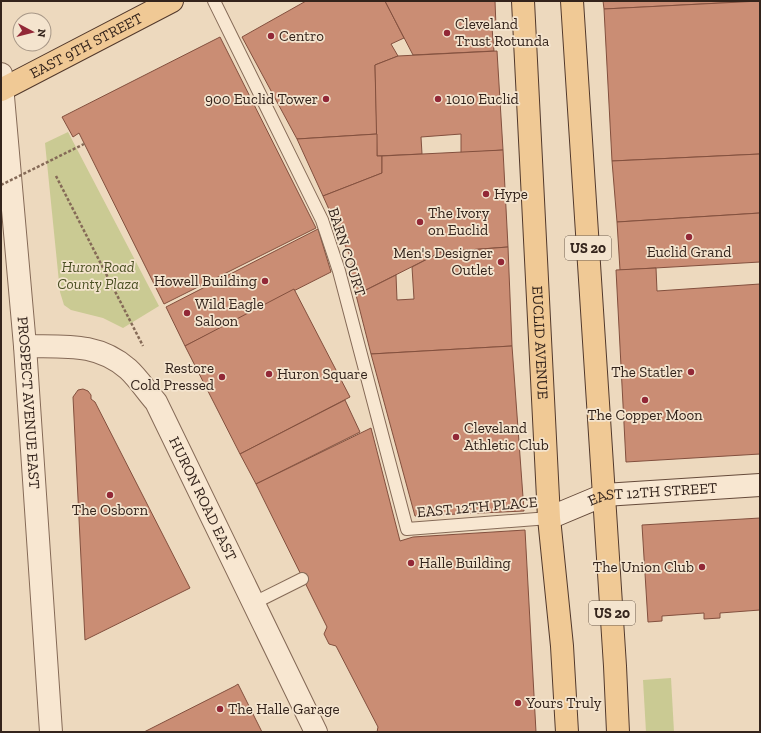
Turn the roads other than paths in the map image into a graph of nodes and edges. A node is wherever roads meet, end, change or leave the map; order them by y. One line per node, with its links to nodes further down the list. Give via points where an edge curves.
1 (172, 1): 5 (main road, EAST 9TH STREET)
2 (214, 1): 10 (lane, BARN COURT, via 322,220 339,271)
3 (523, 1): 9 (main road, EUCLID AVENUE)
4 (572, 1): 8 (main road, US 20)
5 (1, 84): 6 (street, PROSPECT AVENUE EAST)
6 (25, 346): 12 (street, HURON ROAD EAST, via 94,350 112,357 129,370 156,402); 13 (street, PROSPECT AVENUE EAST)
7 (760, 485): 8 (street, EAST 12TH STREET)
8 (604, 495): 9 (street, EAST 12TH STREET); 16 (main road, US 20)
9 (549, 518): 10 (lane, EAST 12TH PLACE); 15 (main road, EUCLID AVENUE, via 562,646)
10 (407, 529)
11 (302, 579): 12 (lane)
12 (254, 603): 14 (street, HURON ROAD EAST)
13 (51, 732)
14 (316, 732)
15 (567, 732)
16 (618, 732)

